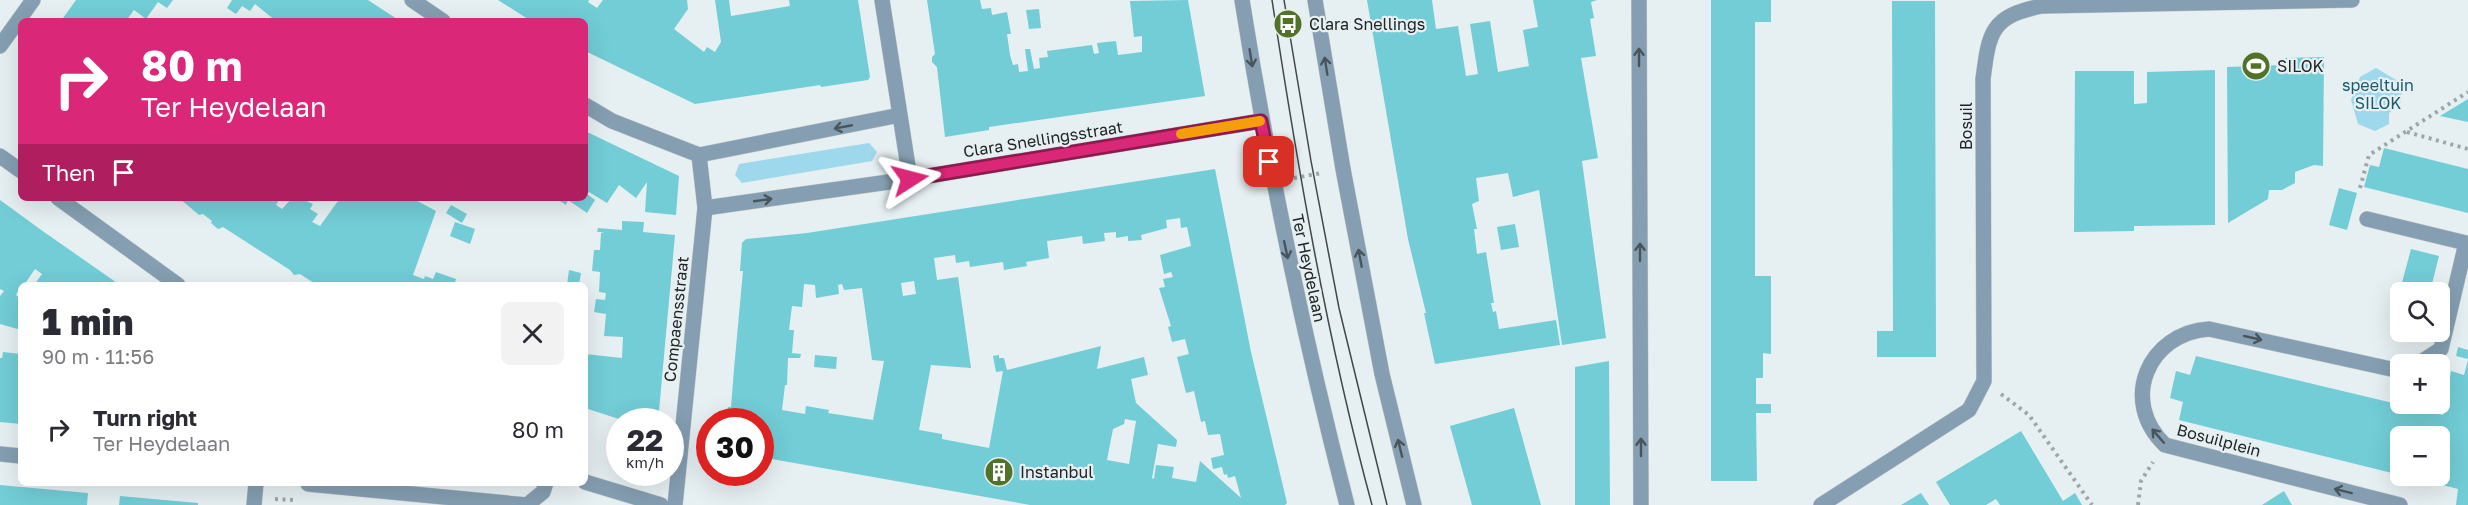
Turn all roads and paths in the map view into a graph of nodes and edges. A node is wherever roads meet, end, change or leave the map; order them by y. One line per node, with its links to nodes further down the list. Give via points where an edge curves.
1 (33, 0): 8 (street)
2 (412, 0): 9 (street)
3 (882, 0): 14 (street)
4 (1242, 0): 15 (street, Ter Heydelaan, one-way to 15)
5 (1315, 0): 21 (street, one-way to 5)
6 (1639, 0): 45 (street, one-way to 6)
7 (2352, 0): 32 (street, Bosuil, via 2042,6 2020,10 2001,22 1988,40 1983,79)
8 (20, 18)
9 (439, 18)
10 (18, 21): 11 (street)
11 (0, 46)
12 (2468, 92): 16 (path)
13 (588, 107): 18 (street, via 612,121)
14 (900, 115): 18 (street, one-way to 18); 22 (street)
15 (1261, 121): 22 (street, Clara Snellingsstraat); 23 (street, Ter Heydelaan)
16 (2406, 132): 17 (path); 24 (path, via 2369,155)
17 (2468, 148)
18 (699, 155): 26 (street)
19 (0, 156): 20 (street)
20 (18, 169)
21 (1343, 169): 23 (path); 44 (street, one-way to 21, via 1382,374)
22 (910, 179): 26 (street, Clara Snellingsstraat, one-way to 22)
23 (1273, 183): 43 (street, Ter Heydelaan, one-way to 43)
24 (2360, 188)
25 (62, 201): 29 (street)
26 (705, 208): 42 (street, Compaensstraat)
27 (2367, 219): 28 (street)
28 (2467, 244): 30 (street, via 2441,349)
29 (174, 282)
30 (2433, 354)
31 (2390, 370): 33 (street, Bosuilplein, one-way to 31, via 2153,433 2143,410 2142,388 2152,360 2178,336 2192,330 2209,329)
32 (1984, 381): 46 (street, Bosuil, via 1969,410); 47 (path, via 2029,415)
33 (2166, 445): 48 (path, via 2140,481); 49 (street, Bosuilplein, one-way to 33)
34 (0, 454): 35 (street)
35 (18, 456)
36 (588, 483): 41 (street)
37 (310, 486): 40 (path, via 300,501)
38 (332, 486): 39 (street, via 527,505)
39 (545, 486)
40 (255, 495)
41 (661, 505)
42 (675, 505)
43 (1347, 505)
44 (1414, 505)
45 (1641, 505)
46 (1821, 505)
47 (2092, 505)
48 (2138, 505)
49 (2400, 505)

